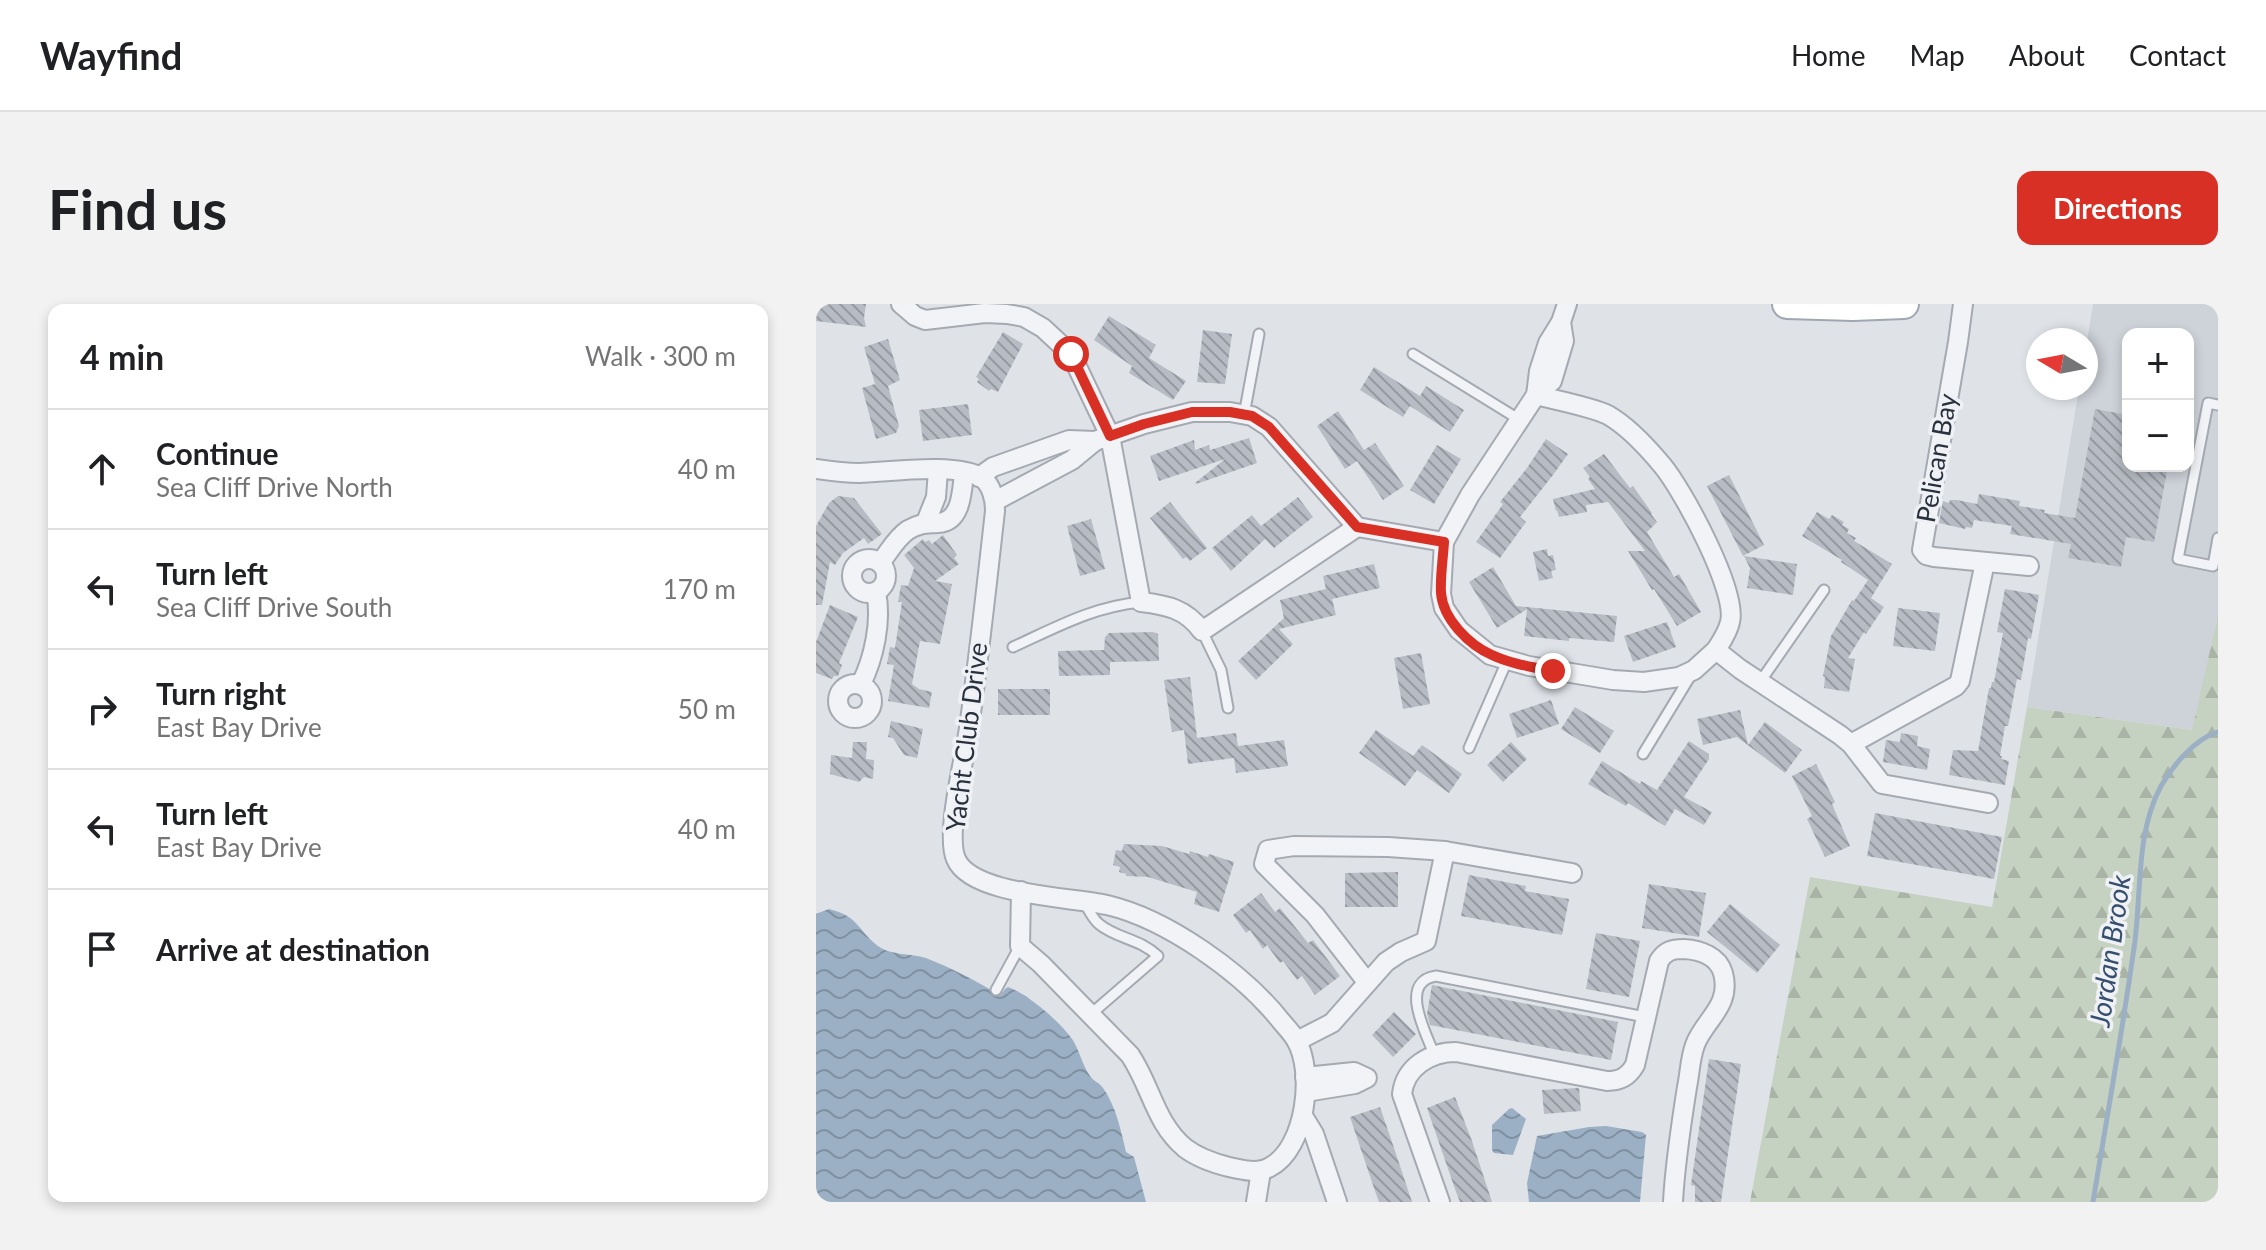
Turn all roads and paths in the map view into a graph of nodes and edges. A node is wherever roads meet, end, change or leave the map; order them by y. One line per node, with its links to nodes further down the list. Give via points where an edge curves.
1 (901, 304): 13 (street, via 925,320 1007,314 1043,328 1071,354)
2 (1787, 304): 3 (main road)
3 (1818, 304): 4 (main road)
4 (1904, 304)
5 (1963, 304): 22 (street, Pelican Bay, via 1922,550 1934,557)
6 (1564, 313): 9 (street, via 1564,341 1552,381)
7 (1259, 334): 11 (lane)
8 (1413, 354): 12 (lane)
9 (1536, 395): 12 (street); 30 (street, via 1607,414 1664,467 1728,590 1731,621)
10 (2218, 405): 20 (lane, via 2208,403 2178,559 2213,566)
11 (1244, 415): 13 (street, via 1192,412); 19 (street, via 1269,427)
12 (1520, 420): 21 (street)
13 (1102, 438): 16 (street, via 1069,440); 17 (street); 27 (street)
14 (816, 469): 15 (street)
15 (938, 470): 16 (street); 18 (street, via 936,497)
16 (972, 475): 17 (street, via 987,483); 18 (street, via 953,516 941,523)
17 (995, 501): 42 (street, Yacht Club Drive, via 953,846 955,858 972,878)
18 (926, 522): 23 (street, via 898,538)
19 (1357, 527): 21 (street); 28 (street)
20 (2218, 538)
21 (1444, 542): 31 (street, via 1444,608 1473,643)
22 (1985, 562): 24 (street, Pelican Bay); 36 (street, via 1960,681)
23 (880, 563): 26 (street, via 886,579); 26 (street, via 865,559 852,576 855,587)
24 (2029, 566)
25 (1824, 590): 33 (lane)
26 (876, 592): 34 (street, via 879,610)
27 (1141, 602): 28 (street, via 1178,609); 29 (lane, via 1089,612)
28 (1202, 631): 35 (lane, via 1221,670)
29 (1013, 647)
30 (1716, 650): 32 (street); 33 (street)
31 (1507, 661): 32 (street, via 1644,682); 37 (lane)
32 (1694, 670): 38 (lane)
33 (1760, 682): 36 (street)
34 (861, 684)
35 (1228, 708)
36 (1851, 744): 39 (street, via 1882,784)
37 (1469, 748)
38 (1643, 754)
39 (1988, 803)
40 (1445, 851): 41 (street); 45 (street, via 1435,942 1401,952); 45 (street, via 1294,846 1268,850 1264,864 1315,915)
41 (1572, 873)
42 (1021, 891): 43 (street, Yacht Club Drive); 44 (street)
43 (1084, 901): 47 (lane, via 1095,921 1158,956); 49 (street, Yacht Club Drive, via 1160,926 1191,944 1247,986)
44 (1020, 946): 46 (lane); 47 (street)
45 (1367, 982): 49 (street, via 1332,1023)
46 (996, 990)
47 (1091, 1014): 54 (street, via 1136,1064 1165,1127 1186,1149 1205,1160)
48 (1645, 1017): 50 (street, via 1635,1065 1616,1081 1456,1052); 50 (lane, via 1430,977 1419,987 1416,1002); 58 (street, via 1656,971 1669,950 1692,950 1717,961 1723,997 1693,1052)
49 (1297, 1041): 52 (street, Yacht Club Drive)
50 (1434, 1054): 51 (street, via 1409,1074)
51 (1385, 1081): 52 (street, via 1354,1072); 57 (street, via 1402,1094)
52 (1305, 1085): 53 (street, Yacht Club Drive)
53 (1303, 1116): 54 (street, Yacht Club Drive, via 1279,1161); 56 (street)
54 (1261, 1171): 55 (street)
55 (1256, 1202)
56 (1337, 1202)
57 (1440, 1202)
58 (1673, 1202)

